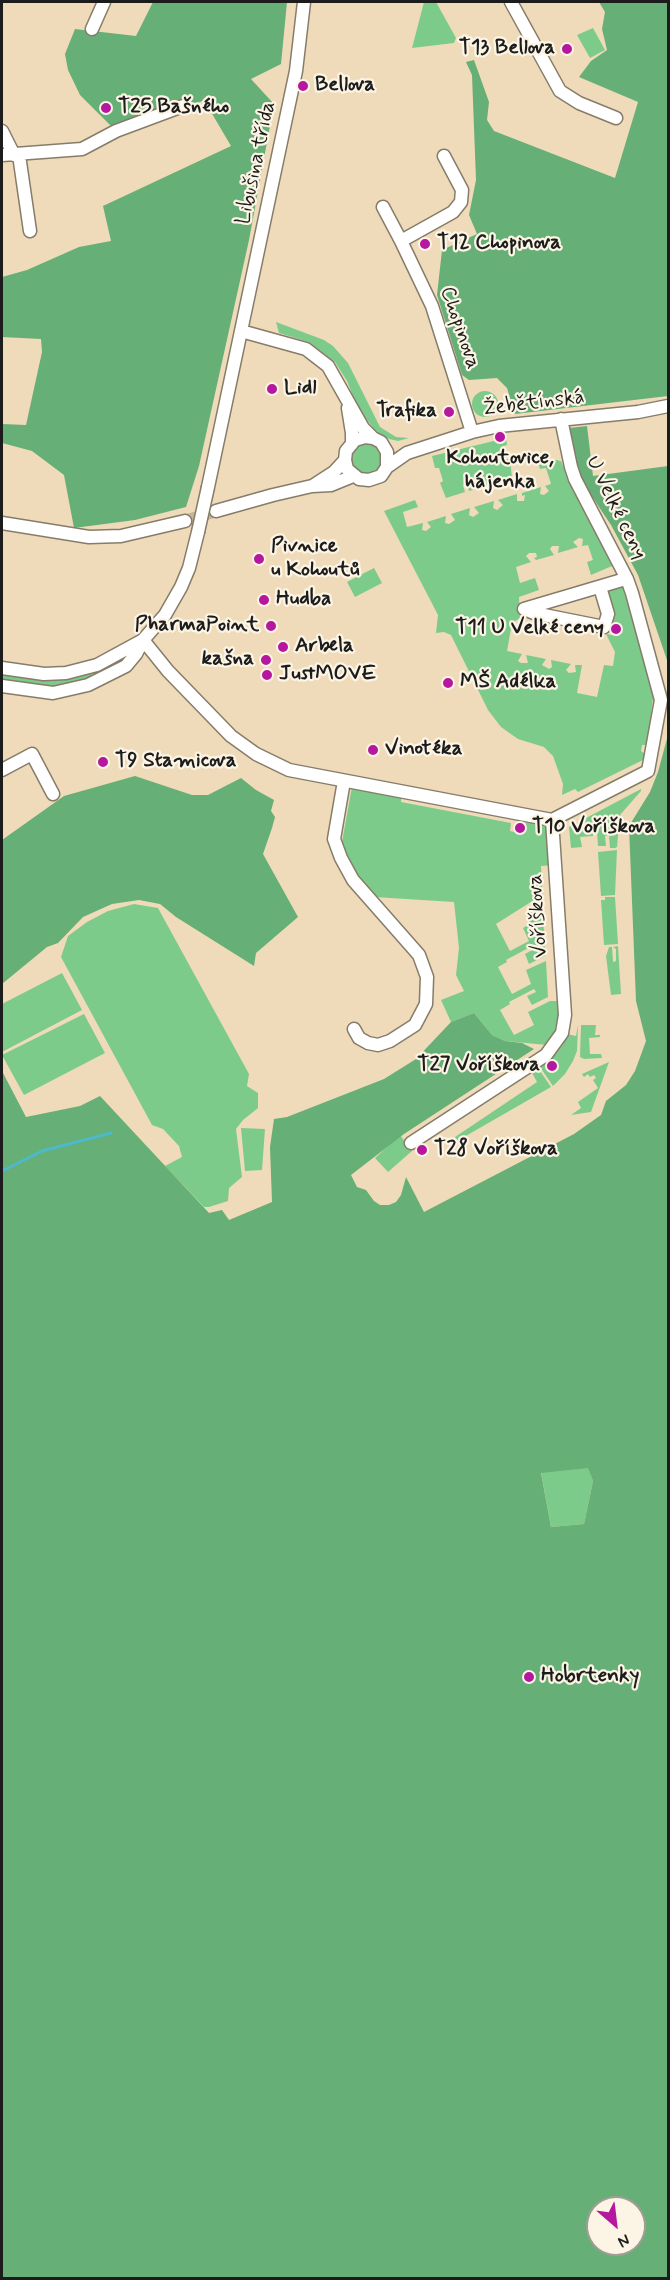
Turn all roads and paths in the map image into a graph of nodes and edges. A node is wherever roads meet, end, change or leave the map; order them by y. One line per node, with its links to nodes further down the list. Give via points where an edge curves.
1 (105, 2): 4 (street)
2 (304, 2): 13 (street, Libušina třída, via 296,71)
3 (511, 2): 6 (street, via 560,91)
4 (92, 28)
5 (183, 106): 8 (street, via 116,131 82,149)
6 (616, 118)
7 (2, 131): 8 (street)
8 (12, 155): 11 (street)
9 (444, 156): 12 (street, via 462,190 461,202 453,212)
10 (383, 207): 12 (street, Chopinova)
11 (30, 231)
12 (401, 241): 17 (street, Chopinova, via 432,306)
13 (241, 331): 14 (street, via 314,354 332,370); 31 (street, Libušina třída, bridge, via 189,568 165,615)
14 (347, 401): 18 (street); 19 (street)
15 (669, 406): 16 (street, Žebětínská)
16 (561, 419): 17 (street, Žebětínská); 29 (street, U Velké ceny, via 575,479)
17 (472, 432): 21 (street, Žebětínská)
18 (373, 438): 19 (street, via 361,438); 20 (street)
19 (352, 444): 22 (street)
20 (386, 448): 21 (street); 23 (street)
21 (407, 453): 23 (street, Žebětínská)
22 (345, 460): 24 (street); 25 (street)
23 (387, 467): 24 (street, via 373,480)
24 (353, 476): 25 (street, via 331,485)
25 (312, 486): 26 (street)
26 (216, 511)
27 (185, 521): 28 (street, via 121,536 89,537)
28 (2, 523)
29 (627, 579): 30 (street, U Velké ceny); 37 (street, U Velké ceny, via 661,700 650,765 648,771)
30 (600, 586): 30 (street, U Velké ceny, via 553,600 524,609 604,627 608,614)
31 (142, 640): 32 (street, via 97,665 66,673); 33 (street, via 126,666 88,685 53,693); 35 (street, via 231,736 256,754 289,770)
32 (2, 668)
33 (2, 687)
34 (2, 770): 36 (street, via 32,754)
35 (344, 780): 37 (street); 38 (street, via 333,839 341,858 365,896 419,955 427,977 426,1004 415,1025 378,1045 359,1038)
36 (53, 794)
37 (552, 820): 39 (street, Voříškova, via 565,1015 562,1033 546,1055)
38 (354, 1029)
39 (411, 1143)

